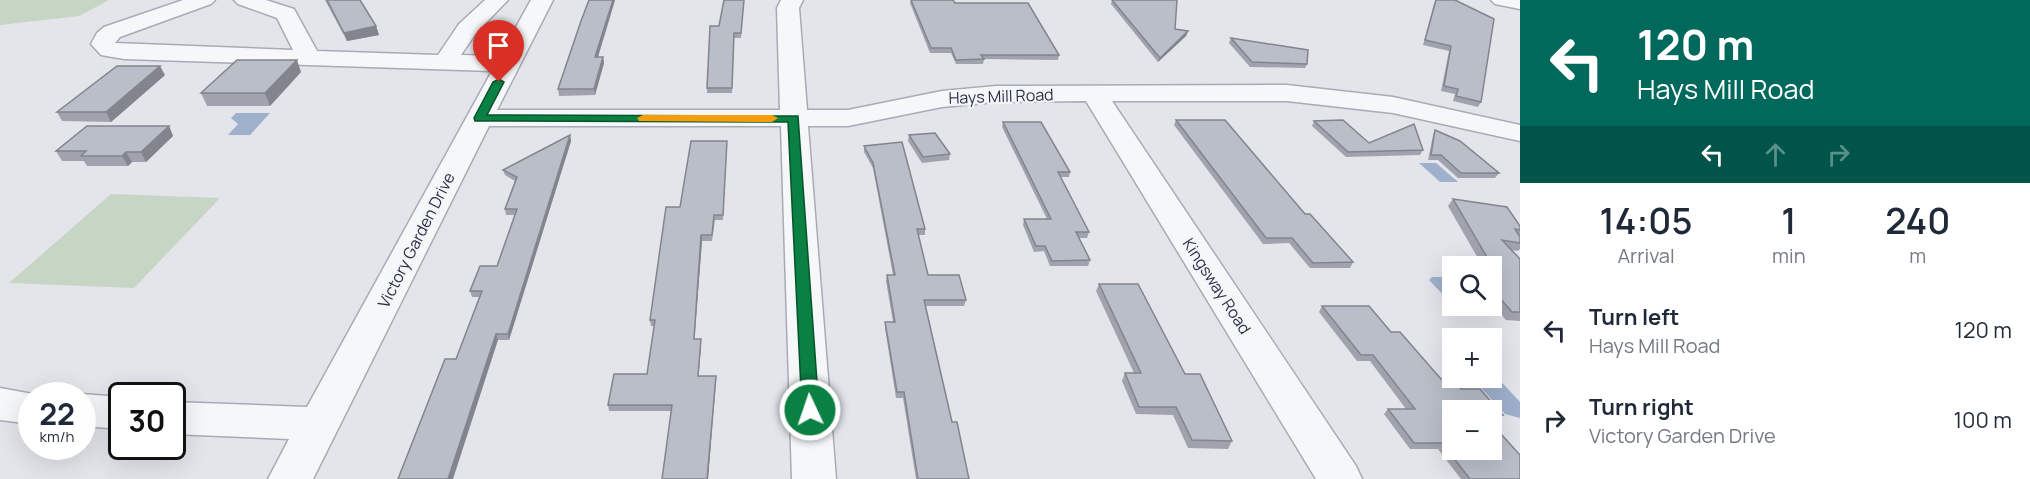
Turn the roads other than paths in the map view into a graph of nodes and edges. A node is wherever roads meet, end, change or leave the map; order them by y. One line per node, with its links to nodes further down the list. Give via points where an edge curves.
1 (204, 0): 8 (street, via 112,32 103,44 109,50 124,52)
2 (245, 0): 8 (street, via 286,14)
3 (497, 0): 9 (street, via 467,28)
4 (542, 0): 10 (street, Victory Garden Drive)
5 (792, 0): 13 (street, via 788,8)
6 (1502, 0): 7 (street)
7 (1520, 3)
8 (309, 58): 9 (street)
9 (445, 62): 10 (street)
10 (508, 64): 12 (street, Victory Garden Drive)
11 (1094, 94): 13 (street, Hays Mill Road, via 985,95 942,99 848,118); 14 (street, Hays Mill Road, via 1325,96 1430,112); 21 (street, Kingsway Road)
12 (479, 118): 13 (street, Hays Mill Road); 18 (street, Victory Garden Drive)
13 (794, 118): 20 (street)
14 (1520, 133)
15 (0, 404): 16 (street)
16 (18, 406)
17 (186, 419): 18 (street)
18 (320, 424): 19 (street, Victory Garden Drive)
19 (290, 479)
20 (814, 479)
21 (1340, 479)

